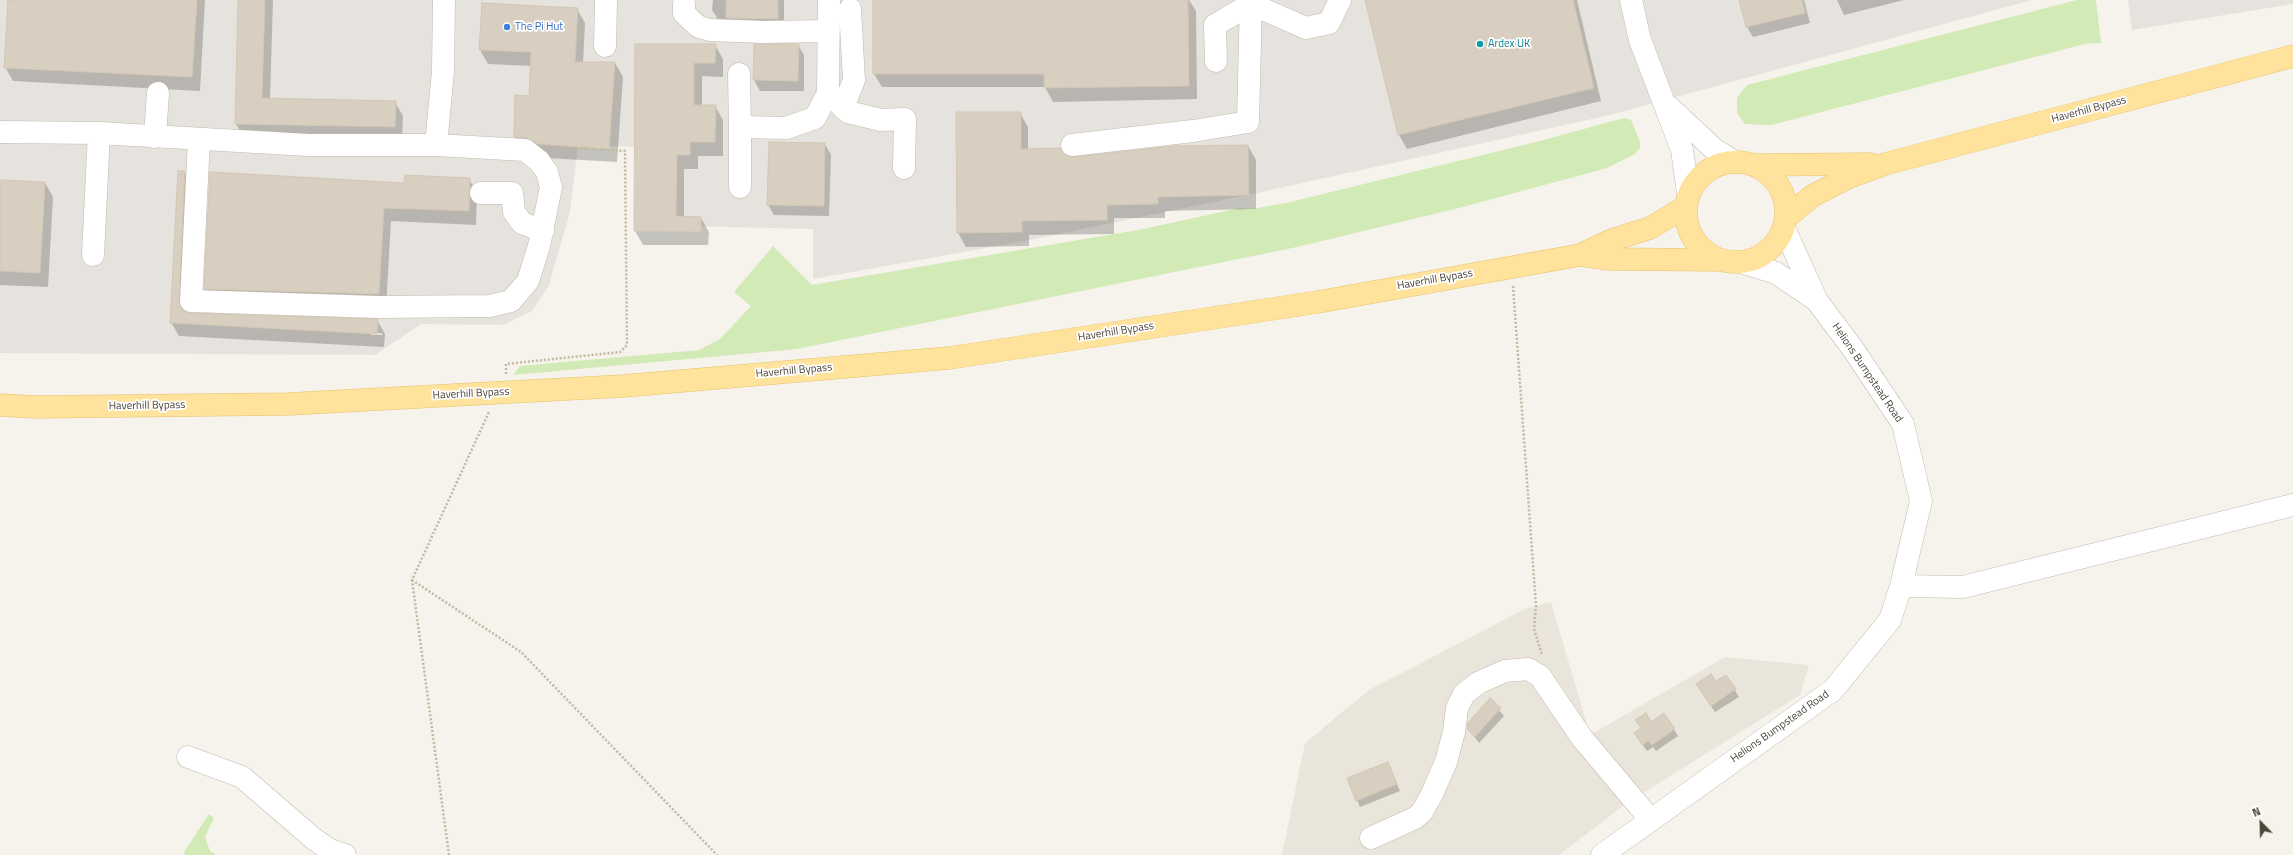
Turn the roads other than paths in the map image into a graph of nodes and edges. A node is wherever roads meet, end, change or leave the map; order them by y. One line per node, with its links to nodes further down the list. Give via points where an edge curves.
1 (444, 0): 23 (street, via 443,71)
2 (606, 0): 10 (street)
3 (829, 0): 9 (street)
4 (1340, 0): 6 (street, via 1329,23 1306,28)
5 (1631, 0): 16 (street, via 1640,40)
6 (1251, 2): 12 (street, via 1215,25); 22 (street, via 1248,122 1193,131)
7 (684, 4): 9 (street, via 684,13 692,21 699,27 710,30)
8 (850, 9): 15 (street, via 854,80)
9 (829, 31): 15 (street)
10 (605, 46)
11 (2293, 56): 25 (main road, Haverhill Bypass)
12 (1216, 61)
13 (739, 74): 17 (street)
14 (158, 92): 20 (street)
15 (836, 100): 17 (street, via 815,118 786,128); 27 (street, via 848,112 882,120 905,119)
16 (1666, 103): 24 (street, via 1714,149); 30 (street, via 1682,150)
17 (740, 127): 28 (street)
18 (0, 132): 19 (street)
19 (99, 133): 20 (street); 33 (street)
20 (155, 137): 21 (street)
21 (199, 139): 23 (street, via 308,145); 32 (street, via 191,301 378,307 490,306 511,301 528,281)
22 (1072, 144)
23 (436, 145): 32 (street, via 525,150 539,161 551,188)
24 (1733, 161): 26 (main road); 30 (main road, via 1706,170 1696,180)
25 (1884, 164): 26 (main road, Haverhill Bypass); 31 (main road, Haverhill Bypass, via 1847,178 1812,196)
26 (1756, 165): 31 (main road, via 1767,172 1779,187 1786,205)
27 (904, 168)
28 (740, 187)
29 (481, 193): 32 (street, via 512,193 514,212 522,223)
30 (1687, 200): 34 (main road, Haverhill Bypass, via 1650,228 1612,240); 35 (main road, via 1686,224 1692,239 1704,252)
31 (1785, 223): 36 (main road, via 1774,245 1760,257); 37 (street, Helions Bumpstead Road)
32 (543, 231)
33 (93, 255)
34 (1580, 255): 35 (main road, Haverhill Bypass, via 1610,259); 38 (main road, Haverhill Bypass, via 1318,302 949,358 623,386 288,404 36,407)
35 (1718, 260): 36 (main road)
36 (1741, 262): 37 (street, Helions Bumpstead Road, via 1776,274)
37 (1817, 301): 40 (street, Helions Bumpstead Road, via 1903,424 1921,501)
38 (0, 405)
39 (2293, 505): 40 (street, via 1962,587)
40 (1901, 586): 42 (street, Helions Bumpstead Road, via 1890,620 1833,690)
41 (188, 757): 44 (street, via 242,777 314,839 330,850)
42 (1650, 819): 43 (street, via 1582,738 1540,676 1528,669 1505,670 1478,683 1464,694 1457,708 1446,762 1422,812 1415,818); 45 (street, Helions Bumpstead Road)
43 (1371, 838)
44 (345, 855)
45 (1602, 855)

